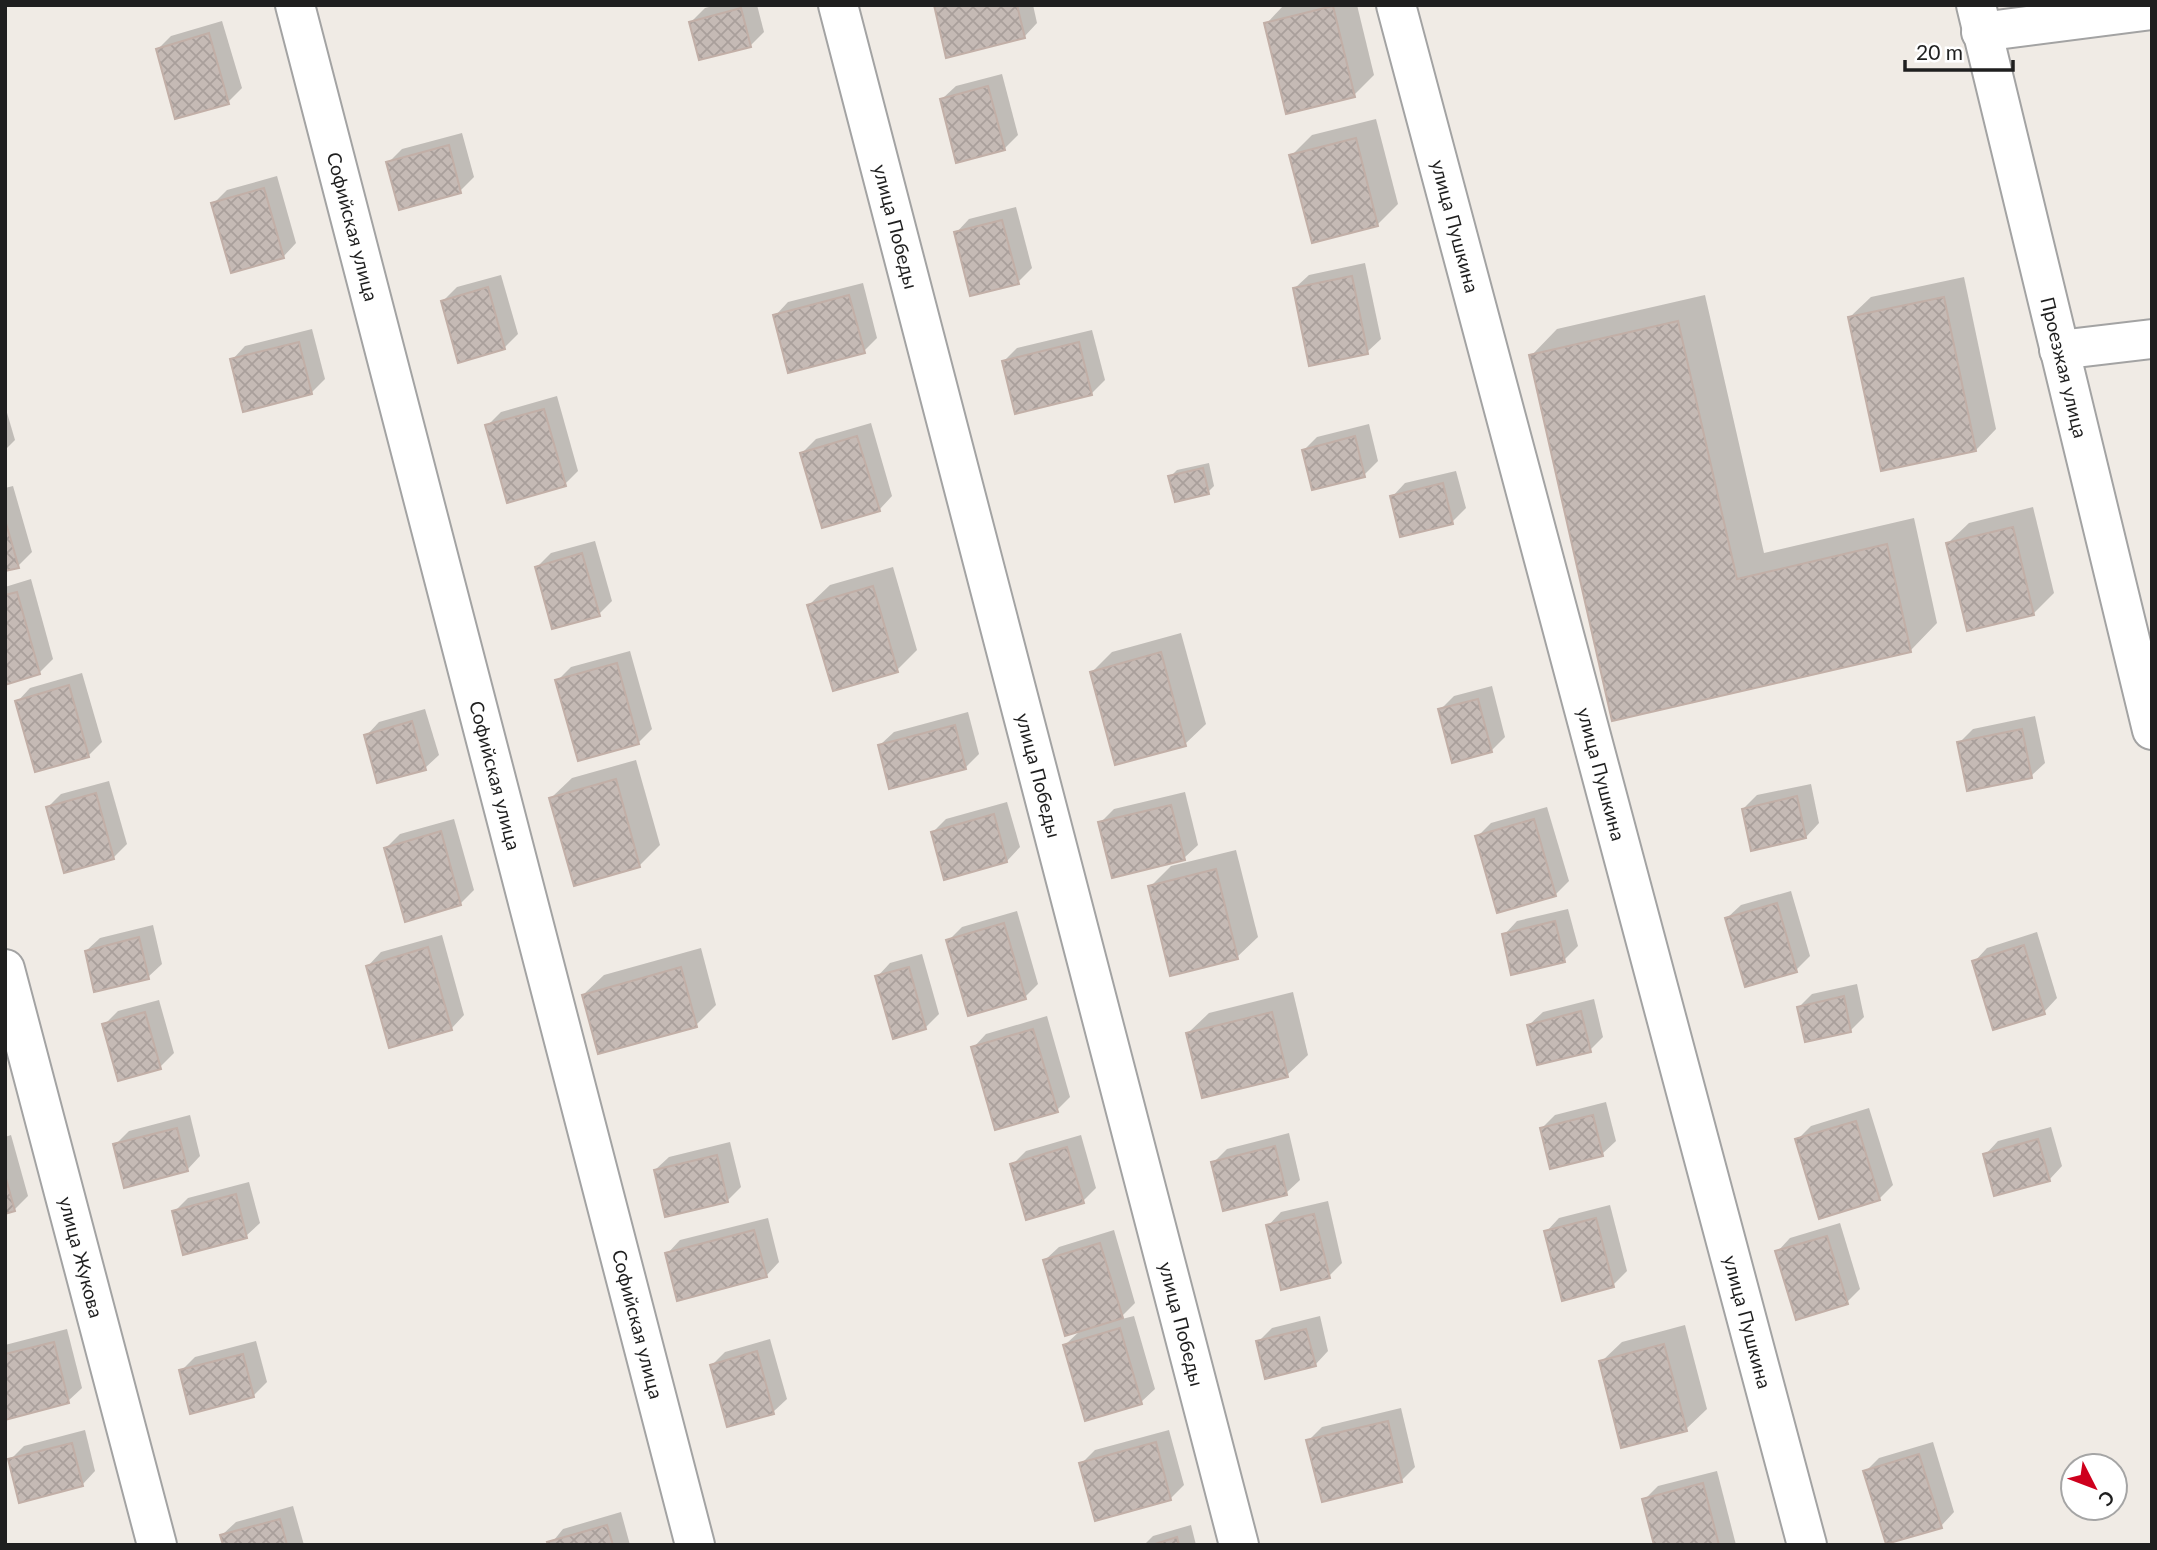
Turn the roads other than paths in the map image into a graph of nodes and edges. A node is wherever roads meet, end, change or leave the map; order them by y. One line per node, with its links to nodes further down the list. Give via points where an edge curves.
1 (295, 5): 11 (street, Софийская улица)
2 (838, 5): 12 (street, улица Победы)
3 (1395, 5): 13 (street, улица Пушкина)
4 (2152, 10): 5 (street)
5 (1979, 19): 7 (street, Проезжая улица)
6 (2152, 338): 7 (street)
7 (2059, 350): 8 (street, Проезжая улица)
8 (2152, 730)
9 (5, 969): 10 (street, улица Жукова)
10 (157, 1545)
11 (695, 1545)
12 (1239, 1545)
13 (1807, 1545)

